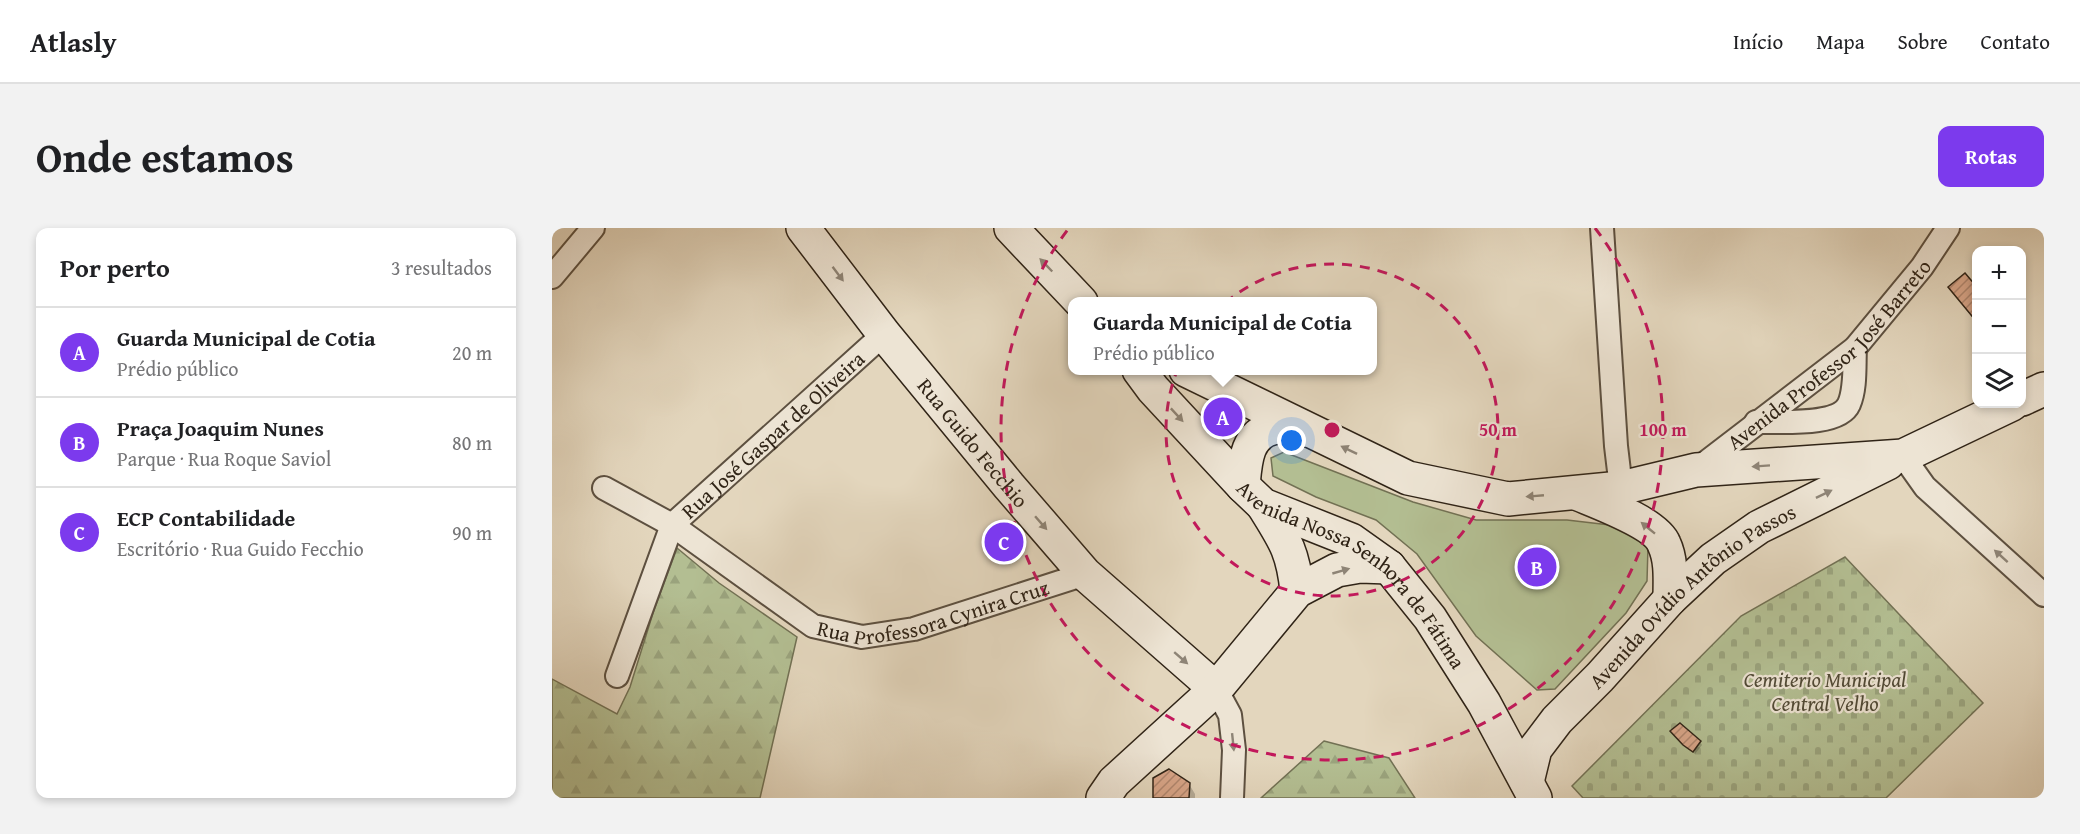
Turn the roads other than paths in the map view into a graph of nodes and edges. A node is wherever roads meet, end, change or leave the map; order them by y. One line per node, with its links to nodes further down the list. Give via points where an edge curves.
1 (593, 228): 6 (street)
2 (803, 228): 8 (main road, Rua Guido Fecchio, one-way to 8)
3 (1011, 228): 7 (main road, one-way to 3)
4 (1602, 228): 20 (street)
5 (1948, 228): 9 (street, Avenida Professor José Barreto, via 1922,267)
6 (552, 277)
7 (1076, 297)
8 (884, 334): 23 (street, Rua José Gaspar de Oliveira); 25 (main road, Rua Guido Fecchio, one-way to 25)
9 (1855, 348): 15 (street, Avenida Professor José Barreto); 15 (street, via 1851,397 1840,414 1827,419)
10 (1143, 375): 22 (main road, Avenida Nossa Senhora de Fátima, one-way to 22)
11 (1196, 375): 16 (main road)
12 (2044, 389): 13 (main road)
13 (2026, 397)
14 (2004, 408): 17 (main road, Avenida Ovídio Antônio Passos)
15 (1756, 422): 18 (street, Avenida Professor José Barreto)
16 (1308, 430): 21 (main road, one-way to 16, via 1508,499 1408,478); 22 (main road, via 1273,428 1254,437 1246,455)
17 (1903, 456): 18 (main road, one-way to 18); 27 (street, one-way to 17, via 1925,487); 28 (main road, Avenida Ovídio Antônio Passos, one-way to 17, via 1713,559 1759,527)
18 (1696, 470): 20 (main road)
19 (604, 488): 23 (street, Rua Professora Cynira Cruz)
20 (1622, 488): 21 (main road)
21 (1576, 493): 28 (main road, one-way to 21, via 1671,570 1664,542 1642,523)
22 (1253, 495): 24 (main road, Avenida Nossa Senhora de Fátima, via 1351,540); 26 (main road, via 1288,544)
23 (672, 525): 25 (street, Rua Professora Cynira Cruz, via 813,626 862,637 914,629); 29 (street, Rua José Gaspar de Oliveira)
24 (1389, 567): 26 (main road, one-way to 24, via 1337,570); 31 (main road, Avenida Nossa Senhora de Fátima, via 1430,618)
25 (1085, 574): 30 (main road, Rua Guido Fecchio, one-way to 30)
26 (1297, 591): 30 (main road)
27 (2044, 595)
28 (1670, 599): 32 (main road, Avenida Ovídio Antônio Passos)
29 (618, 676)
30 (1216, 689): 34 (main road, via 1114,782); 35 (street, one-way to 35, via 1230,715 1234,750)
31 (1493, 719): 32 (main road, via 1529,724); 33 (main road, Avenida Nossa Senhora de Fátima)
32 (1557, 720): 33 (main road, Avenida Ovídio Antônio Passos, via 1535,749)
33 (1531, 790)
34 (1103, 798)
35 (1232, 798)

